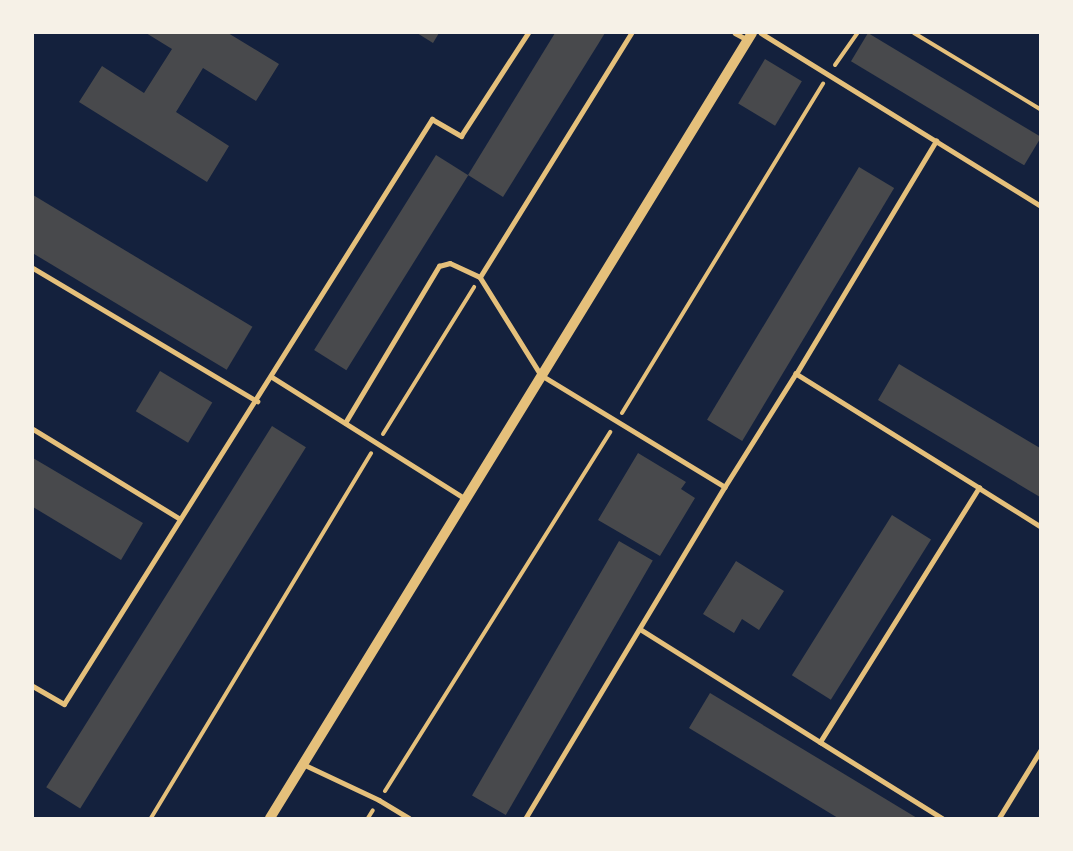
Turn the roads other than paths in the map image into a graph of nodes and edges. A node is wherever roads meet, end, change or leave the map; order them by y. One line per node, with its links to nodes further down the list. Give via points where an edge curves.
1 (528, 33): 12 (lane, via 461,136 432,119)
2 (631, 33): 9 (lane)
3 (735, 33): 5 (lane)
4 (761, 33): 6 (lane)
5 (750, 37): 11 (street)
6 (936, 141): 7 (lane); 10 (lane)
7 (1040, 205)
8 (33, 268): 13 (lane)
9 (480, 277): 11 (lane); 14 (lane, via 450,263 439,266)
10 (796, 374): 16 (lane); 17 (lane)
11 (541, 375): 16 (lane); 18 (street)
12 (272, 377): 13 (lane); 14 (lane)
13 (256, 401): 19 (lane)
14 (345, 423): 18 (lane)
15 (33, 429): 19 (lane)
16 (725, 487): 21 (lane)
17 (979, 488): 20 (lane); 23 (lane)
18 (464, 498): 25 (street)
19 (179, 518): 22 (lane, via 63,704)
20 (1040, 526)
21 (640, 629): 23 (lane); 28 (lane)
22 (33, 686)
23 (820, 742): 29 (lane)
24 (1040, 751): 30 (lane)
25 (303, 764): 26 (street); 27 (lane)
26 (270, 818)
27 (409, 818)
28 (526, 818)
29 (942, 818)
30 (999, 818)

